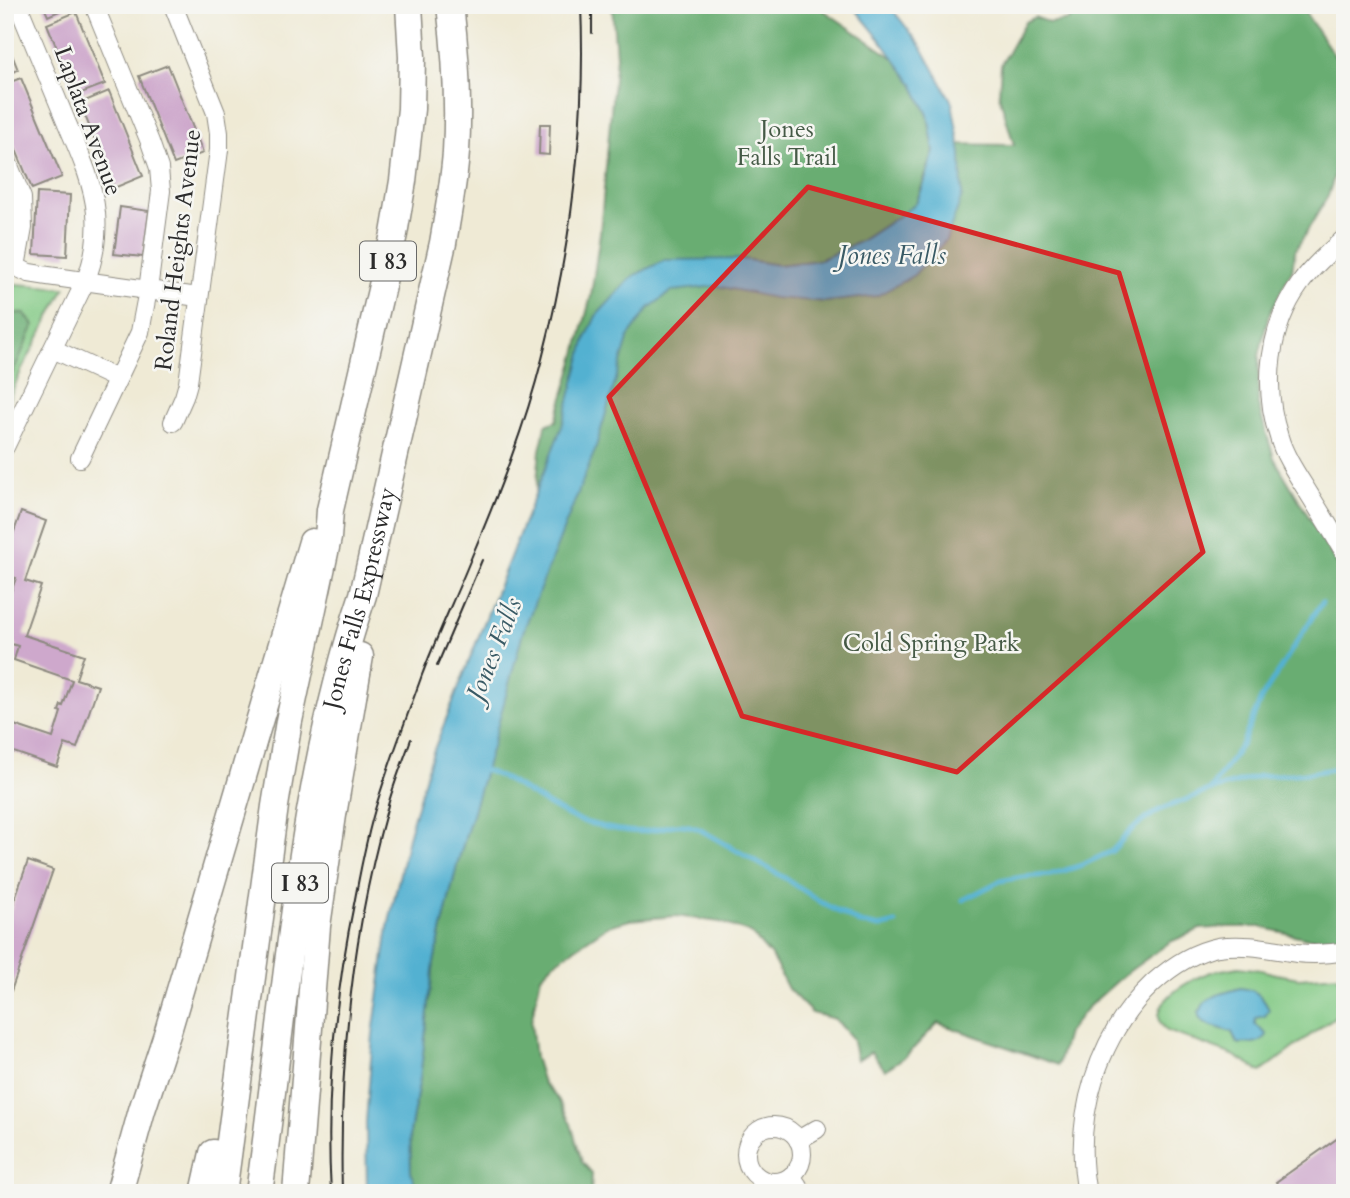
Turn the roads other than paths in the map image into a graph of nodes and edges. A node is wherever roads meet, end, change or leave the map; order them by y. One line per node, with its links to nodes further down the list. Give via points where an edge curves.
1 (18, 5): 9 (street, Laplata Avenue, via 91,187 96,231)
2 (94, 5): 10 (street, via 159,168 161,191)
3 (173, 5): 11 (street, Roland Heights Avenue, via 216,113 219,132)
4 (408, 5): 17 (highway, Jones Falls Expressway / I 83, via 411,109 403,181)
5 (450, 5): 19 (highway, Jones Falls Expressway / I 83, via 457,117 453,187)
6 (5, 156): 8 (street, via 22,198 23,228)
7 (1345, 238): 18 (street, via 1319,261 1289,304 1278,328 1269,383 1279,438)
8 (11, 264): 9 (street, via 29,272)
9 (85, 282): 10 (street); 12 (street, Laplata Avenue)
10 (148, 290): 11 (street); 13 (street, via 140,332)
11 (198, 297): 14 (street, Roland Heights Avenue, via 188,383)
12 (53, 349): 13 (street); 15 (street, Laplata Avenue)
13 (117, 379): 16 (street)
14 (173, 422)
15 (5, 447)
16 (80, 458)
17 (330, 510): 21 (highway, Jones Falls Expressway / I 83, via 289,721); 25 (highway, via 309,548)
18 (1345, 553)
19 (363, 595): 28 (highway, Jones Falls Expressway / I 83, via 348,638 310,812); 29 (highway, via 363,642 317,926)
20 (1345, 951): 31 (street, via 1322,955 1244,945 1216,948 1191,956 1146,990 1122,1019 1093,1082 1083,1142)
21 (251, 984): 26 (highway); 27 (highway, Jones Falls Expressway / I 83)
22 (817, 1129): 23 (street)
23 (798, 1140): 24 (street, via 802,1156); 24 (street, via 787,1129 763,1128 751,1138 746,1153 749,1168 761,1179 776,1182)
24 (791, 1176): 30 (street)
25 (119, 1193)
26 (204, 1193)
27 (223, 1193)
28 (259, 1193)
29 (296, 1193)
30 (803, 1193)
31 (1087, 1193)

